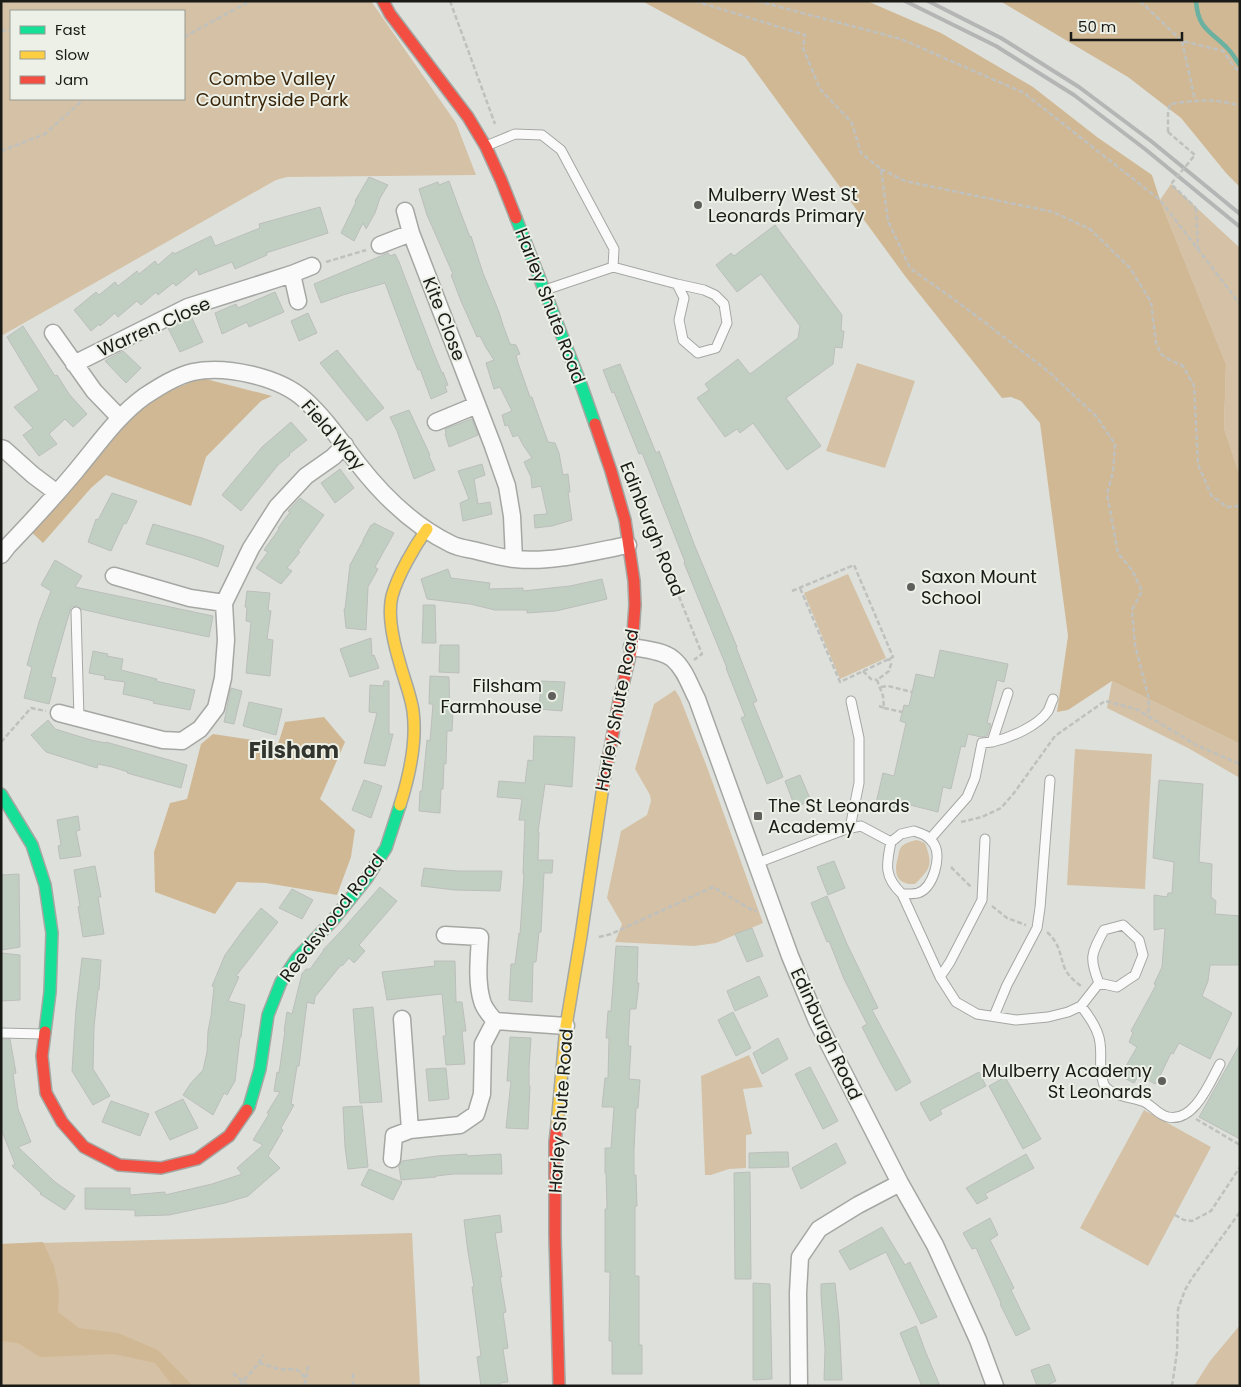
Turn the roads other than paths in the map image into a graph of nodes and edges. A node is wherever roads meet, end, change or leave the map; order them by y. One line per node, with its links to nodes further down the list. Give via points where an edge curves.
1 (383, 1): 2 (main road, Harley Shute Road)
2 (486, 146): 7 (lane, via 515,134 542,135 561,150 614,250); 10 (main road, Harley Shute Road)
3 (406, 211): 4 (street, Kite Close)
4 (411, 233): 5 (street); 14 (street, Kite Close)
5 (380, 246)
6 (312, 266): 8 (street, Warren Close)
7 (613, 267): 9 (lane); 10 (lane)
8 (292, 274): 11 (street); 13 (street, Warren Close, via 188,307)
9 (677, 284): 9 (lane, via 704,290 724,304 727,323 716,348 698,352 683,340 679,320 684,298)
10 (545, 290): 21 (main road, Harley Shute Road, via 611,471 626,520)
11 (298, 301)
12 (53, 333): 13 (street, Warren Close)
13 (74, 364): 15 (street, Warren Close)
14 (477, 405): 16 (street); 23 (street, Kite Close, via 507,486)
15 (120, 418): 17 (street, Field Way, via 144,397 192,372 244,373 284,386 304,399); 19 (street, Field Way)
16 (436, 422)
17 (345, 445): 20 (street, Field Way, via 377,487 398,508); 25 (street, via 306,476 277,508 250,548)
18 (1, 448): 19 (street)
19 (57, 493): 22 (street, Field Way)
20 (427, 529): 23 (street, Field Way, via 453,545); 51 (main road, Reedswood Road, via 415,546 392,597 391,623 413,711 414,743 403,795 386,848 367,878 297,958 281,982 268,1015 260,1070 249,1107 229,1136 197,1159 161,1168 119,1165 84,1147 62,1122 46,1093 42,1056)
21 (628, 545): 23 (street, Field Way, via 576,555); 27 (main road, Harley Shute Road, via 635,605)
22 (1, 555)
23 (514, 559)
24 (114, 576): 25 (street, via 190,598)
25 (224, 604): 32 (street, via 226,640 222,678 216,708 200,730 182,741 163,740)
26 (76, 612): 32 (lane)
27 (632, 647): 40 (street, Edinburgh Road, via 656,651 672,658 683,671 697,699); 49 (main road, Harley Shute Road, via 601,797)
28 (1008, 693): 33 (lane)
29 (1052, 699): 33 (lane, via 1049,710 1034,724)
30 (851, 701): 36 (lane, via 859,738 859,783)
31 (59, 713): 32 (street)
32 (79, 718)
33 (992, 742): 38 (lane, via 982,743 967,797)
34 (1050, 780): 46 (lane, via 1037,928)
35 (1, 794): 51 (main road, Reedswood Road, via 32,845 45,885 52,933 50,992)
36 (850, 828): 39 (lane, via 861,826); 40 (lane)
37 (985, 839): 43 (lane, via 982,900)
38 (930, 840): 39 (lane, via 925,834 914,831 901,834); 41 (lane, via 937,852 937,866 930,881 919,893)
39 (890, 842): 41 (lane, via 887,871)
40 (757, 863): 55 (street, Edinburgh Road, via 817,1020)
41 (902, 894): 43 (lane)
42 (445, 935): 48 (street, via 480,937 478,970 482,1002)
43 (940, 977): 46 (lane, via 956,1002 978,1014)
44 (1099, 983): 44 (lane, via 1093,966 1093,950 1104,930 1123,925 1139,940 1143,955 1135,975 1117,987); 45 (lane)
45 (1081, 1006): 46 (lane, via 1048,1017 1016,1020); 52 (lane, via 1100,1042 1104,1085 1116,1094 1145,1102 1166,1117 1175,1118 1192,1109)
46 (994, 1016)
47 (402, 1019): 53 (street)
48 (495, 1021): 49 (street); 53 (street, via 482,1044 482,1094 476,1114 460,1125)
49 (566, 1026): 56 (main road, Harley Shute Road, via 555,1142 554,1236)
50 (1, 1033): 51 (lane)
51 (44, 1034)
52 (1220, 1064)
53 (410, 1130): 54 (street, via 394,1136)
54 (392, 1159)
55 (900, 1183): 57 (street, via 819,1230 800,1257); 58 (street, Edinburgh Road, via 936,1245)
56 (559, 1386)
57 (799, 1386)
58 (995, 1386)

